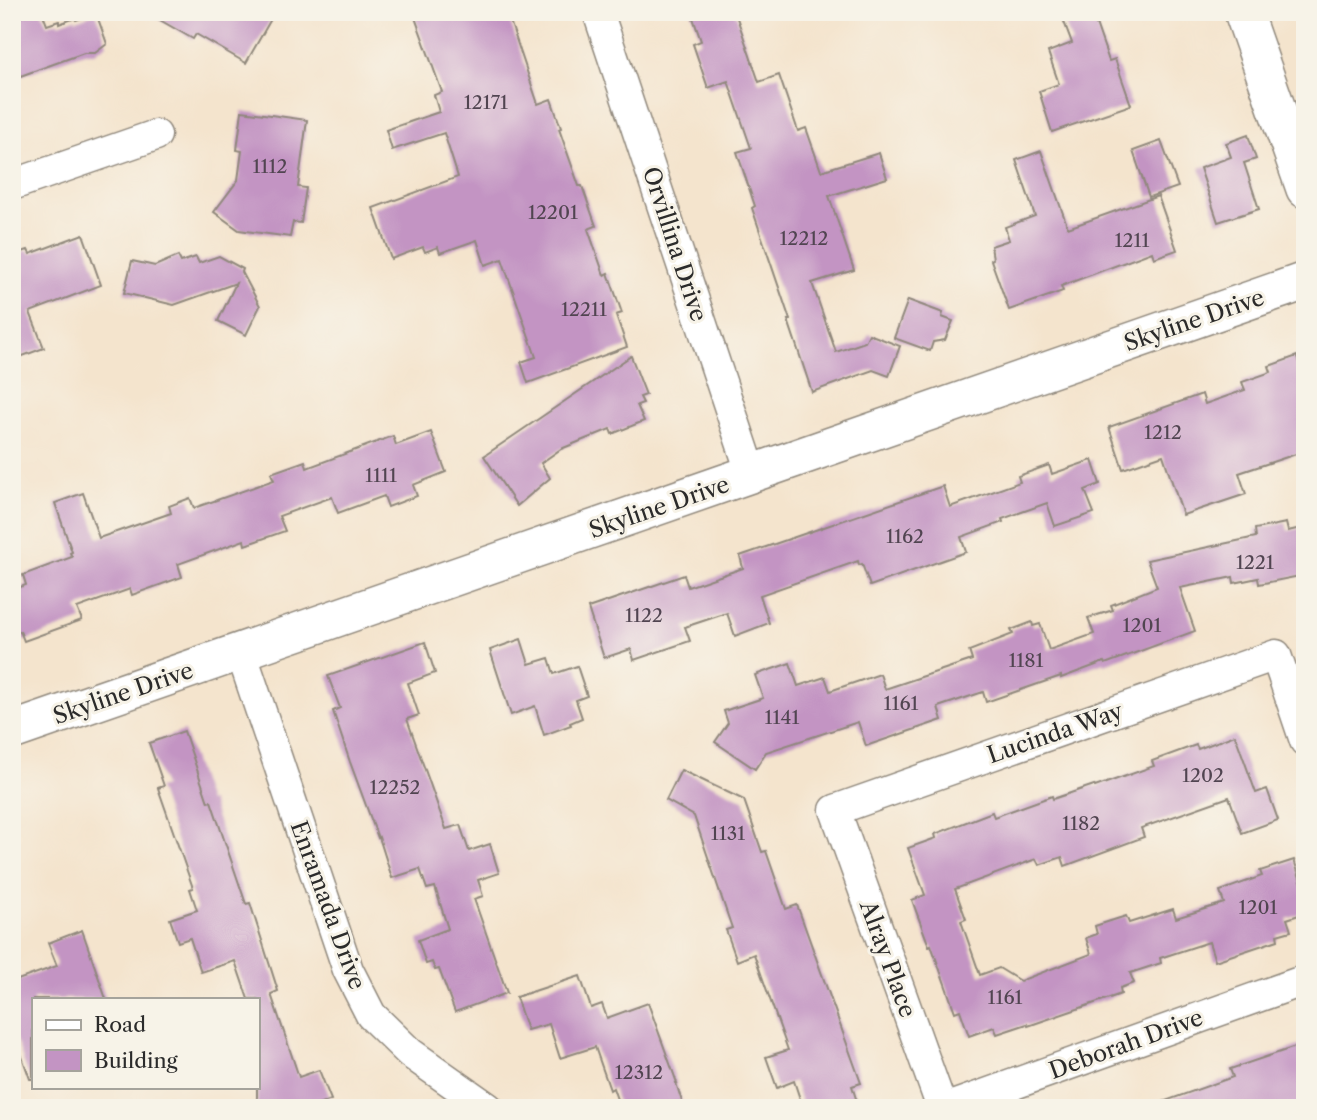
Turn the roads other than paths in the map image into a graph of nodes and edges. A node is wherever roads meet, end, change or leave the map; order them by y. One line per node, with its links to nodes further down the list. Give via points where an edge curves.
1 (598, 12): 7 (street, Orvillina Drive)
2 (1243, 12): 5 (street)
3 (156, 135): 4 (street)
4 (12, 185)
5 (1305, 189)
6 (1305, 281): 7 (street, Skyline Drive)
7 (752, 475): 8 (street, Skyline Drive)
8 (241, 652): 9 (street, Skyline Drive); 13 (street, Enramada Drive, via 348,970 371,1016 410,1053)
9 (12, 731)
10 (1305, 741): 11 (street, Lucinda Way, via 1276,655)
11 (835, 810): 14 (street, Alray Place)
12 (1305, 979): 15 (street, Deborah Drive)
13 (488, 1108)
14 (942, 1108)
15 (947, 1108)

